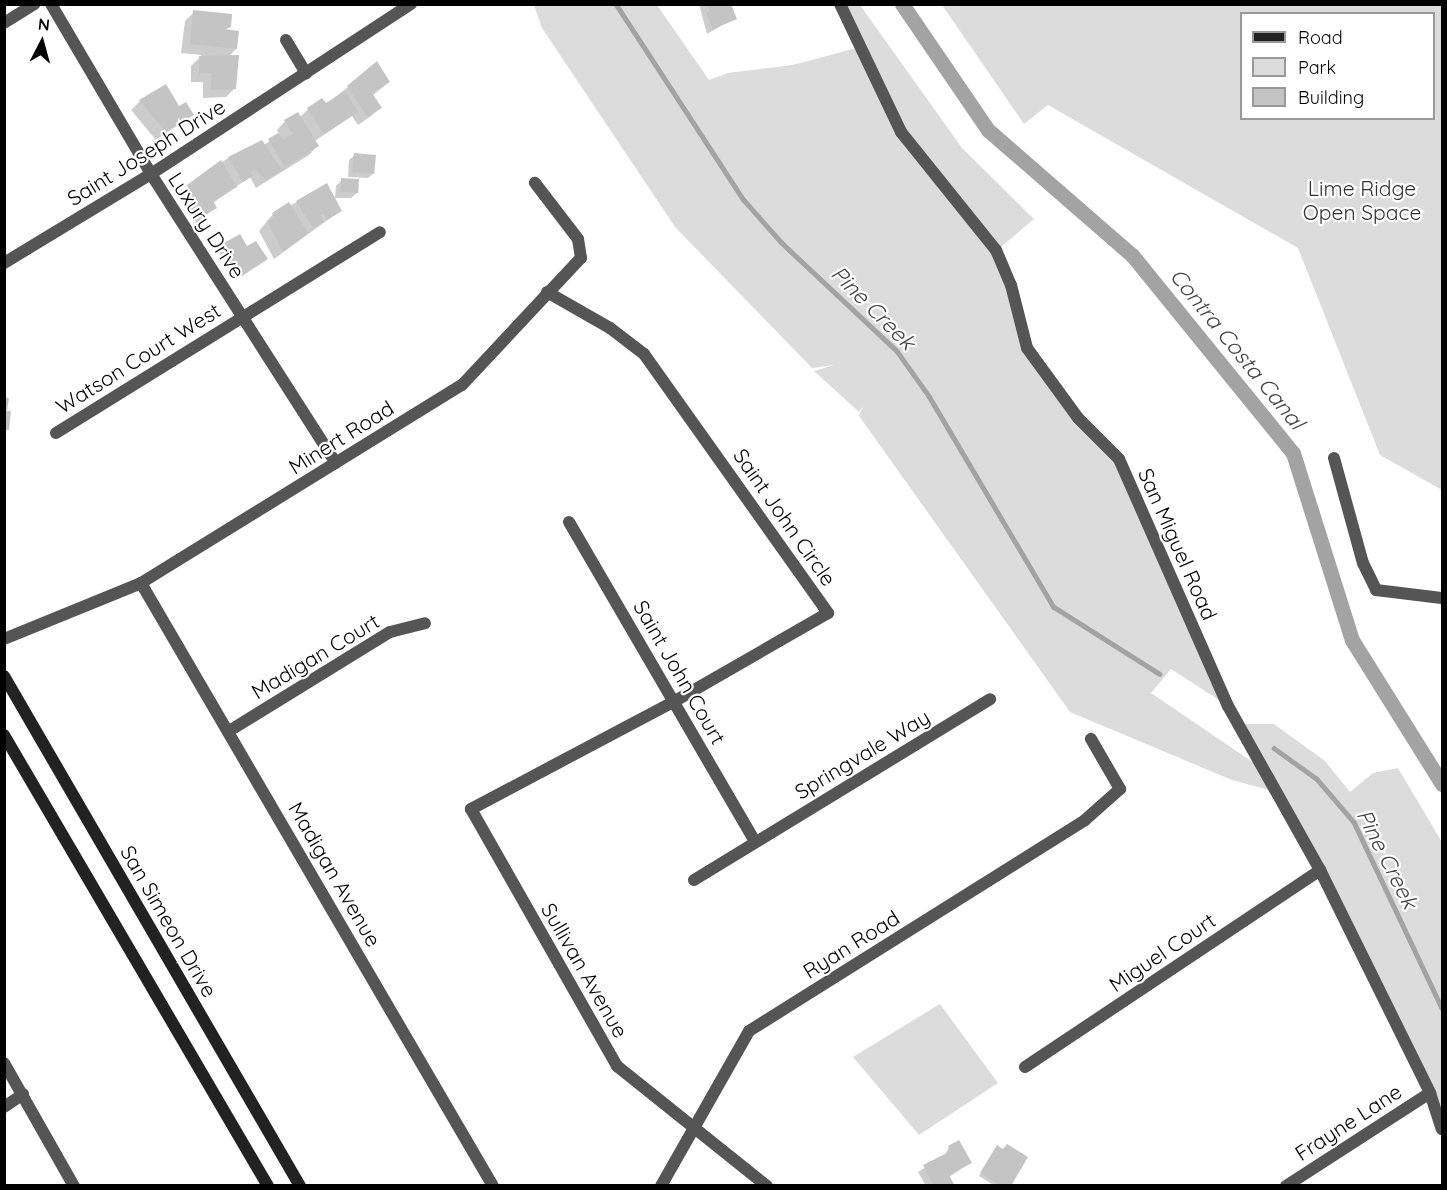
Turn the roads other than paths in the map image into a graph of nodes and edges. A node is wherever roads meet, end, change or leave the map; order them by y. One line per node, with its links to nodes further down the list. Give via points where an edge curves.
1 (34, 4): 5 (street)
2 (51, 4): 8 (street, Luxury Drive)
3 (411, 4): 7 (street, Saint Joseph Drive)
4 (840, 4): 30 (street, San Miguel Road, via 901,132 996,250 1011,285 1027,348 1078,418 1119,459 1228,706)
5 (4, 23)
6 (286, 40): 7 (street)
7 (306, 73): 8 (street, Saint Joseph Drive)
8 (151, 174): 11 (street, Saint Joseph Drive); 13 (street, Luxury Drive)
9 (535, 183): 12 (street, Minert Road, via 578,239 581,258)
10 (380, 232): 13 (street, Watson Court West)
11 (4, 262)
12 (547, 292): 16 (street, Minert Road, via 462,385); 24 (street, Saint John Circle, via 610,328 644,354 828,613)
13 (242, 315): 14 (street, Watson Court West); 16 (street, Luxury Drive)
14 (56, 433)
15 (1334, 458): 19 (street, via 1363,563 1376,590)
16 (336, 463): 18 (street, Minert Road)
17 (569, 522): 24 (street, Saint John Court)
18 (141, 583): 21 (street, Minert Road); 25 (street, Madigan Avenue)
19 (1443, 598)
20 (425, 623): 25 (street, Madigan Court, via 390,632)
21 (4, 639)
22 (4, 676): 41 (street, San Simeon Drive)
23 (990, 699): 29 (street, Springvale Way)
24 (675, 701): 28 (street, Saint John Circle); 29 (street, Saint John Court)
25 (229, 731): 42 (street, Madigan Avenue)
26 (4, 735): 40 (street)
27 (1091, 739): 37 (street, Ryan Road, via 1120,789 1085,820 749,1031)
28 (471, 809): 37 (street, Sullivan Avenue, via 617,1066)
29 (755, 842): 31 (street, Springvale Way)
30 (1320, 870): 33 (street, Miguel Court); 34 (street, San Miguel Road)
31 (694, 880)
32 (4, 1063): 35 (street)
33 (1025, 1067)
34 (1430, 1093): 38 (street, San Miguel Road); 45 (street, Frayne Lane)
35 (23, 1094): 36 (street); 39 (street)
36 (4, 1107)
37 (691, 1129): 43 (street, Ryan Road); 44 (street, Sullivan Avenue)
38 (1443, 1129)
39 (74, 1185)
40 (268, 1185)
41 (300, 1185)
42 (493, 1185)
43 (661, 1185)
44 (767, 1185)
45 (1286, 1185)

